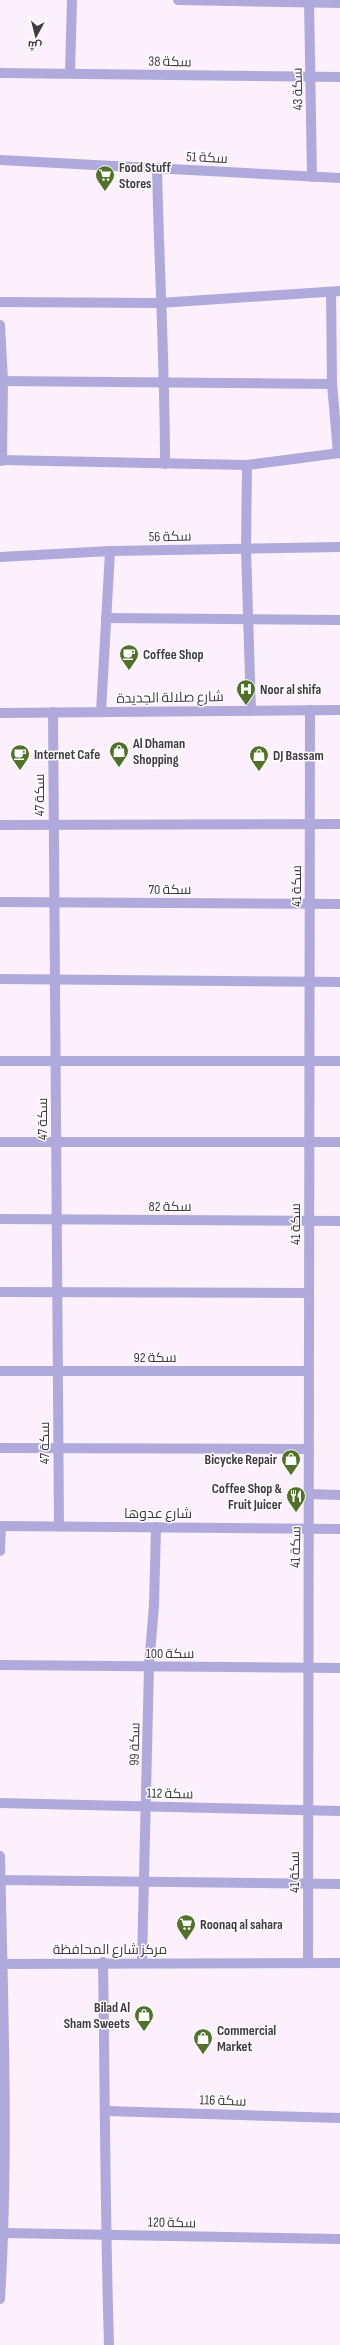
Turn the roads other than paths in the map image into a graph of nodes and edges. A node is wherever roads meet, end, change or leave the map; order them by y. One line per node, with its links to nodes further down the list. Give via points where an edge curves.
1 (72, 0): 6 (street)
2 (178, 0): 3 (street)
3 (309, 1): 4 (street); 7 (street, سكة 43)
4 (340, 3)
5 (0, 73): 6 (street, سكة 38)
6 (70, 73): 7 (street, سكة 38)
7 (311, 77): 8 (street, سكة 38); 11 (street, سكة 43)
8 (340, 77)
9 (0, 160): 10 (street, سكة 51)
10 (157, 168): 11 (street, سكة 51); 15 (street)
11 (312, 177): 12 (street, سكة 51)
12 (340, 178)
13 (335, 292): 15 (street); 19 (street)
14 (0, 302): 15 (street)
15 (160, 303): 18 (street)
16 (0, 325): 17 (street)
17 (2, 381): 18 (street); 21 (street)
18 (165, 383): 19 (street); 22 (street)
19 (332, 384): 20 (street)
20 (339, 453): 23 (street)
21 (1, 460): 22 (street)
22 (165, 464): 23 (street)
23 (247, 465): 25 (street)
24 (340, 547): 25 (street, سكة 56)
25 (246, 549): 26 (street, سكة 56); 29 (street)
26 (110, 551): 27 (street, سكة 56); 28 (street)
27 (0, 556)
28 (106, 618): 29 (street); 35 (street)
29 (248, 619): 30 (street); 33 (street)
30 (340, 620)
31 (310, 710): 32 (street, شارع صلالة الجديدة); 33 (street, شارع صلالة الجديدة); 37 (street, سكة 41)
32 (340, 710)
33 (251, 711): 35 (street, شارع صلالة الجديدة)
34 (53, 712): 35 (street, شارع صلالة الجديدة); 36 (street, شارع صلالة الجديدة); 40 (street, سكة 47)
35 (101, 712)
36 (0, 713)
37 (310, 824): 38 (street); 40 (street); 43 (street, سكة 41)
38 (340, 824)
39 (0, 825): 40 (street)
40 (54, 825): 42 (street, سكة 47)
41 (0, 902): 42 (street, سكة 70)
42 (54, 902): 43 (street, سكة 70); 46 (street, سكة 47)
43 (310, 904): 44 (street, سكة 70); 47 (street, سكة 41)
44 (340, 904)
45 (0, 979): 46 (street)
46 (54, 979): 47 (street); 52 (street, سكة 47)
47 (310, 982): 48 (street); 50 (street, سكة 41)
48 (340, 982)
49 (0, 1061): 52 (street)
50 (310, 1061): 51 (street); 52 (street); 55 (street, سكة 41)
51 (340, 1061)
52 (55, 1062): 54 (street, سكة 47)
53 (0, 1142): 54 (street)
54 (56, 1142): 55 (street); 58 (street, سكة 47)
55 (309, 1142): 56 (street); 59 (street, سكة 41)
56 (340, 1142)
57 (0, 1219): 58 (street, سكة 82)
58 (56, 1220): 59 (street, سكة 82); 62 (street, سكة 47)
59 (309, 1221): 60 (street, سكة 82); 63 (street, سكة 41)
60 (340, 1221)
61 (0, 1292): 62 (street)
62 (57, 1292): 63 (street); 64 (street, سكة 47)
63 (309, 1293): 65 (street, سكة 41)
64 (58, 1371): 65 (street, سكة 92); 66 (street, سكة 92); 68 (street, سكة 47)
65 (309, 1371): 69 (street, سكة 41)
66 (0, 1372)
67 (0, 1448): 68 (street)
68 (58, 1448): 69 (street); 73 (street, سكة 47)
69 (309, 1449): 70 (street, سكة 41)
70 (309, 1494): 71 (street); 75 (street, سكة 41)
71 (340, 1495)
72 (0, 1526): 73 (street, شارع عدوها); 77 (street)
73 (59, 1526): 74 (street, شارع عدوها)
74 (156, 1527): 75 (street, شارع عدوها); 79 (street, سكة 99)
75 (309, 1528): 76 (street, شارع عدوها); 80 (street, سكة 41)
76 (340, 1528)
77 (0, 1551)
78 (0, 1666): 79 (street, سكة 100)
79 (149, 1666): 80 (street, سكة 100); 83 (street, سكة 99)
80 (307, 1668): 81 (street, سكة 100); 84 (street, سكة 41)
81 (340, 1668)
82 (0, 1803): 83 (street, سكة 112)
83 (146, 1806): 84 (street, سكة 112); 88 (street, سكة 99)
84 (308, 1810): 85 (street, سكة 112); 89 (street, سكة 41)
85 (340, 1810)
86 (0, 1856): 87 (street)
87 (0, 1880): 88 (street); 95 (street)
88 (144, 1882): 89 (street); 92 (street, سكة 99)
89 (308, 1884): 90 (street); 93 (street, سكة 41)
90 (340, 1884)
91 (103, 1962): 92 (street, مركز شارع المحافظة); 95 (street, مركز شارع المحافظة); 96 (street)
92 (142, 1962): 93 (street, مركز شارع المحافظة)
93 (308, 1962): 94 (street, مركز شارع المحافظة)
94 (340, 1963)
95 (2, 1964): 98 (street)
96 (106, 2112): 97 (street, سكة 116); 99 (street)
97 (340, 2118)
98 (4, 2233): 99 (street, سكة 120); 101 (street)
99 (105, 2235): 100 (street, سكة 120); 102 (street)
100 (340, 2239)
101 (0, 2300)
102 (109, 2345)

